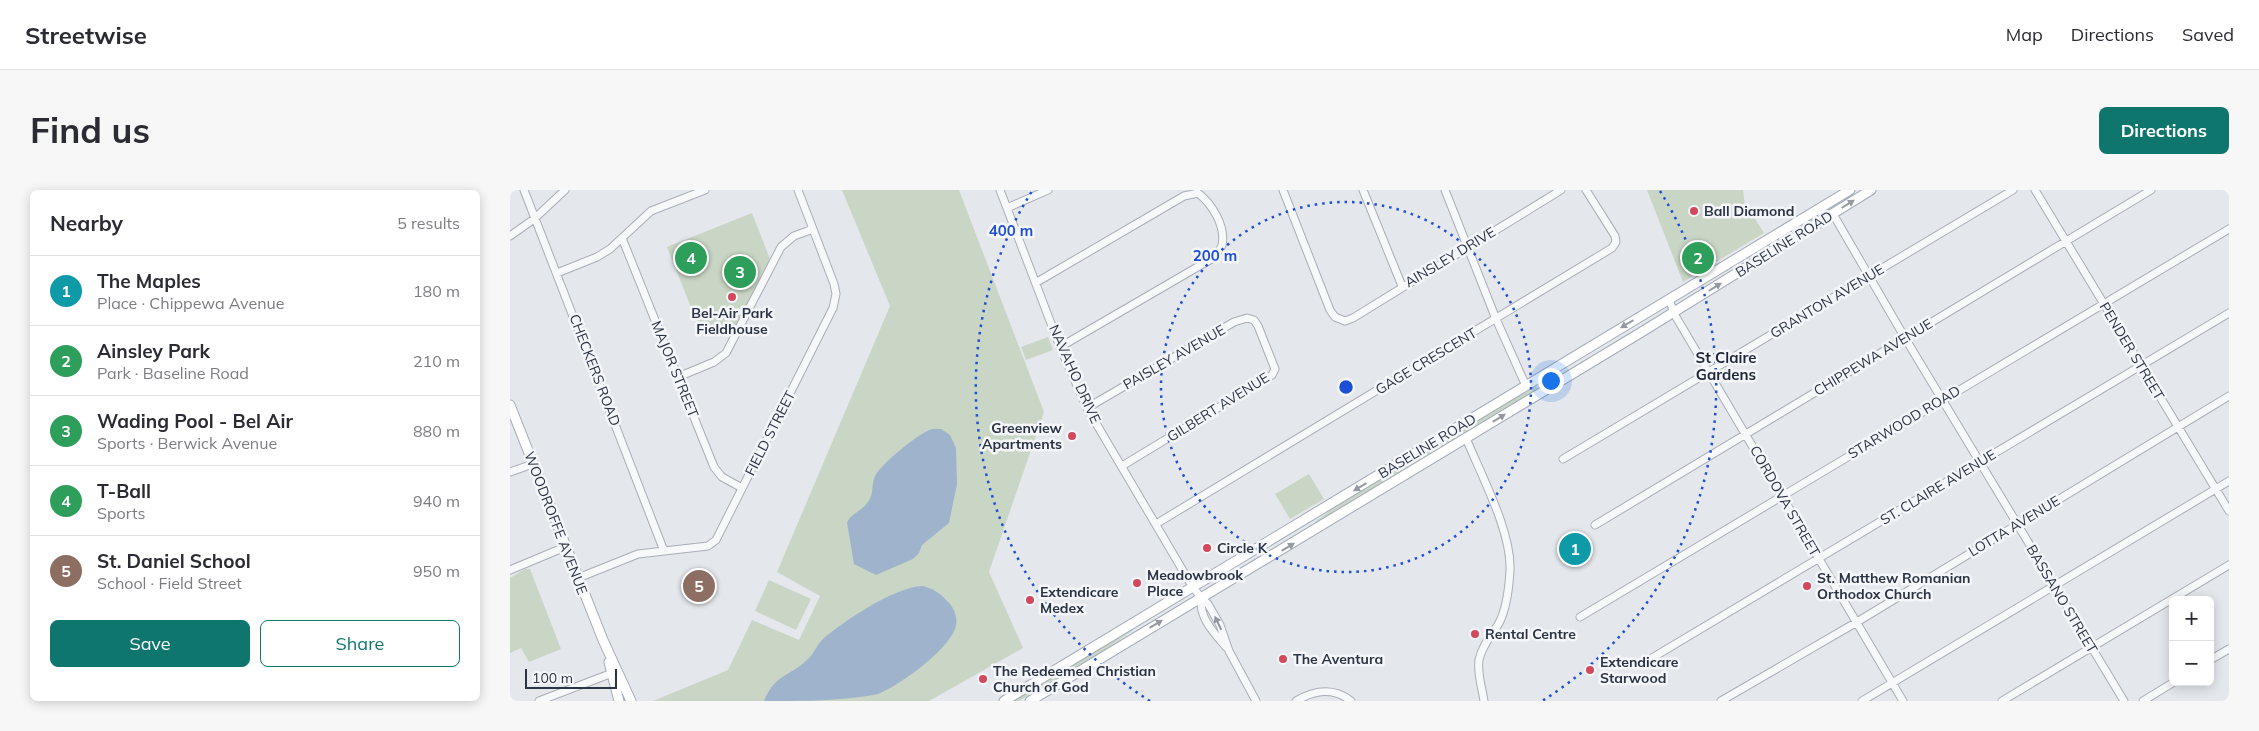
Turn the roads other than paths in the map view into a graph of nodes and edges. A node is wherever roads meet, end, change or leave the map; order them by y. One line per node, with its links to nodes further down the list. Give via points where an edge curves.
1 (524, 190): 19 (street, CHECKERS ROAD)
2 (565, 190): 19 (street)
3 (706, 190): 23 (street, via 651,211)
4 (798, 190): 20 (street, FIELD STREET)
5 (1000, 190): 17 (street, NAVAHO DRIVE)
6 (1048, 190): 17 (street)
7 (1283, 190): 29 (street, AINSLEY DRIVE, via 1330,310 1339,320 1353,318)
8 (1363, 190): 29 (street)
9 (1445, 190): 25 (street)
10 (1561, 190): 25 (street, AINSLEY DRIVE)
11 (1586, 190): 34 (street, GAGE CRESCENT, via 1615,236 1612,248)
12 (1850, 190): 30 (main road, BASELINE ROAD)
13 (1871, 190): 18 (main road, BASELINE ROAD, one-way to 13)
14 (2013, 190): 27 (street, GRANTON AVENUE)
15 (2035, 190): 24 (street, PENDER STREET)
16 (2152, 190): 24 (street, CHIPPEWA AVENUE)
17 (1007, 208): 28 (street, NAVAHO DRIVE)
18 (1833, 214): 27 (street, BASSANO STREET); 32 (main road, BASELINE ROAD, one-way to 18)
19 (534, 219): 22 (street); 26 (street, CHECKERS ROAD)
20 (813, 229): 40 (street, via 794,236 781,247 726,353); 55 (street, FIELD STREET, via 834,284 833,308)
21 (2229, 229): 31 (street, STARWOOD ROAD)
22 (510, 236)
23 (622, 238): 26 (street, via 597,257); 40 (street, MAJOR STREET)
24 (2066, 241): 31 (street, PENDER STREET); 36 (street, CHIPPEWA AVENUE)
25 (1468, 247): 29 (street, AINSLEY DRIVE); 34 (street)
26 (557, 273): 63 (street, CHECKERS ROAD)
27 (1869, 276): 36 (street, BASSANO STREET); 39 (street, GRANTON AVENUE)
28 (1037, 282): 37 (street, NAVAHO DRIVE); 37 (street, via 1184,196 1198,193 1212,205 1222,232 1222,246 1213,258)
29 (1402, 286)
30 (1669, 300): 32 (street, CORDOVA STREET); 41 (main road, BASELINE ROAD, one-way to 41)
31 (2104, 304): 38 (street, PENDER STREET); 43 (street, STARWOOD ROAD)
32 (1673, 313): 39 (street, CORDOVA STREET); 48 (main road, BASELINE ROAD, one-way to 32)
33 (2229, 313): 38 (street, ST. CLAIRE AVENUE)
34 (1496, 319): 41 (street); 59 (street, GAGE CRESCENT)
35 (1259, 328): 45 (street, PAISLEY AVENUE, via 1254,320 1247,318 1234,322); 52 (street, GILBERT AVENUE, via 1275,369 1272,374)
36 (1905, 338): 43 (street, BASSANO STREET); 47 (street, CHIPPEWA AVENUE)
37 (1060, 347): 45 (street, NAVAHO DRIVE)
38 (2141, 366): 46 (street, PENDER STREET); 50 (street, ST. CLAIRE AVENUE)
39 (1708, 373): 47 (street, CORDOVA STREET); 49 (street, GRANTON AVENUE)
40 (678, 378): 55 (street, MAJOR STREET, via 717,473)
41 (1526, 386): 69 (main road, BASELINE ROAD, one-way to 69)
42 (2229, 396): 46 (street, LOTTA AVENUE)
43 (1942, 399): 50 (street, BASSANO STREET); 57 (street, STARWOOD ROAD)
44 (510, 406): 51 (main road, WOODROFFE AVENUE)
45 (1088, 408): 52 (street, NAVAHO DRIVE)
46 (2178, 427): 56 (street, PENDER STREET); 61 (street, LOTTA AVENUE)
47 (1746, 434): 57 (street, CORDOVA STREET); 60 (street, CHIPPEWA AVENUE)
48 (1466, 438): 70 (main road, BASELINE ROAD, one-way to 48); 88 (street, via 1498,517 1510,557 1508,586 1500,621 1479,659 1478,676)
49 (1563, 459)
50 (1980, 461): 61 (street, BASSANO STREET); 64 (street, ST. CLAIRE AVENUE)
51 (533, 464): 53 (street); 62 (main road, WOODROFFE AVENUE)
52 (1122, 466): 59 (street, NAVAHO DRIVE)
53 (510, 472)
54 (2229, 481): 56 (street)
55 (742, 488): 63 (street, FIELD STREET, via 713,543 698,548)
56 (2216, 488): 58 (street, PENDER STREET); 68 (street)
57 (1782, 496): 64 (street, CORDOVA STREET); 71 (street, STARWOOD ROAD)
58 (2229, 511)
59 (1156, 524): 69 (street, NAVAHO DRIVE)
60 (1595, 524)
61 (2017, 524): 68 (street, BASSANO STREET); 72 (street, LOTTA AVENUE)
62 (565, 547): 66 (street); 67 (main road, WOODROFFE AVENUE)
63 (664, 551): 67 (street, FIELD STREET, via 638,554)
64 (1818, 559): 72 (street, CORDOVA STREET); 76 (street, ST. CLAIRE AVENUE)
65 (2229, 565): 73 (street)
66 (510, 570)
67 (578, 578): 77 (main road, WOODROFFE AVENUE)
68 (2055, 586): 73 (street, BASSANO STREET); 78 (street)
69 (1193, 587): 70 (street, NAVAHO DRIVE); 83 (main road, BASELINE ROAD)
70 (1201, 598): 84 (main road, BASELINE ROAD, one-way to 70); 85 (street, NAVAHO DRIVE, via 1200,609 1210,628 1229,651)
71 (1580, 617)
72 (1857, 622): 78 (street, CORDOVA STREET); 89 (street, LOTTA AVENUE)
73 (2091, 647): 92 (street); 93 (street, BASSANO STREET)
74 (2229, 649): 75 (street)
75 (2214, 658)
76 (1647, 661)
77 (615, 672): 80 (street); 81 (main road, WOODROFFE AVENUE); 82 (main road, WOODROFFE AVENUE)
78 (1892, 683): 90 (street); 91 (street, CORDOVA STREET)
79 (2169, 685): 94 (street)
80 (539, 701)
81 (619, 701)
82 (632, 701)
83 (1004, 701)
84 (1030, 701)
85 (1256, 701)
86 (1296, 701): 87 (street, via 1320,691 1337,693)
87 (1351, 701)
88 (1484, 701)
89 (1720, 701)
90 (1862, 701)
91 (1904, 701)
92 (2002, 701)
93 (2124, 701)
94 (2143, 701)

